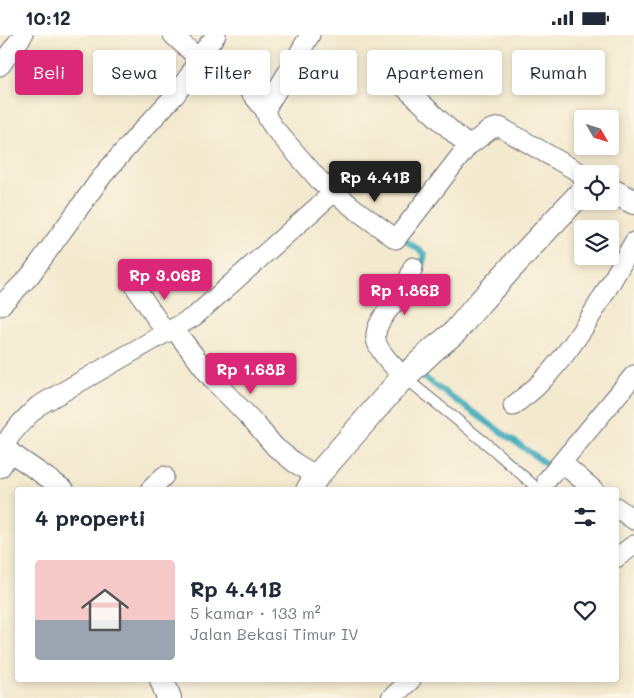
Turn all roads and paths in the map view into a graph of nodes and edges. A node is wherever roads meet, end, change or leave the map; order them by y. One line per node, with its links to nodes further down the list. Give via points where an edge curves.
1 (23, 35): 7 (street)
2 (173, 35): 5 (street)
3 (216, 35): 6 (street)
4 (310, 35): 11 (street)
5 (196, 50)
6 (205, 50)
7 (0, 66)
8 (186, 80): 21 (street, via 103,175 29,277)
9 (252, 95): 11 (street)
10 (412, 95): 12 (street)
11 (265, 110): 14 (street, via 274,128)
12 (468, 147): 13 (street, via 491,129 500,127); 14 (street, via 400,233)
13 (574, 169)
14 (334, 193): 22 (street, via 195,316)
15 (619, 194): 17 (street)
16 (574, 200): 23 (street, via 455,332)
17 (634, 202)
18 (634, 242): 25 (street, via 558,363)
19 (413, 267): 23 (street, via 409,281 378,326 376,340 384,356)
20 (136, 288): 22 (street)
21 (0, 307)
22 (170, 331): 26 (street, via 38,406 6,442); 30 (street)
23 (411, 371): 29 (lane, via 488,445); 30 (street)
24 (634, 375): 29 (street)
25 (513, 406)
26 (5, 448): 27 (street); 31 (street)
27 (0, 468)
28 (164, 476): 32 (street)
29 (549, 477): 33 (street)
30 (312, 483)
31 (61, 487)
32 (153, 487)
33 (584, 487)
34 (619, 509): 35 (street)
35 (634, 521)
36 (634, 545): 37 (street)
37 (619, 556)
38 (163, 682): 40 (street)
39 (409, 682): 41 (street)
40 (170, 698)
41 (391, 698)

